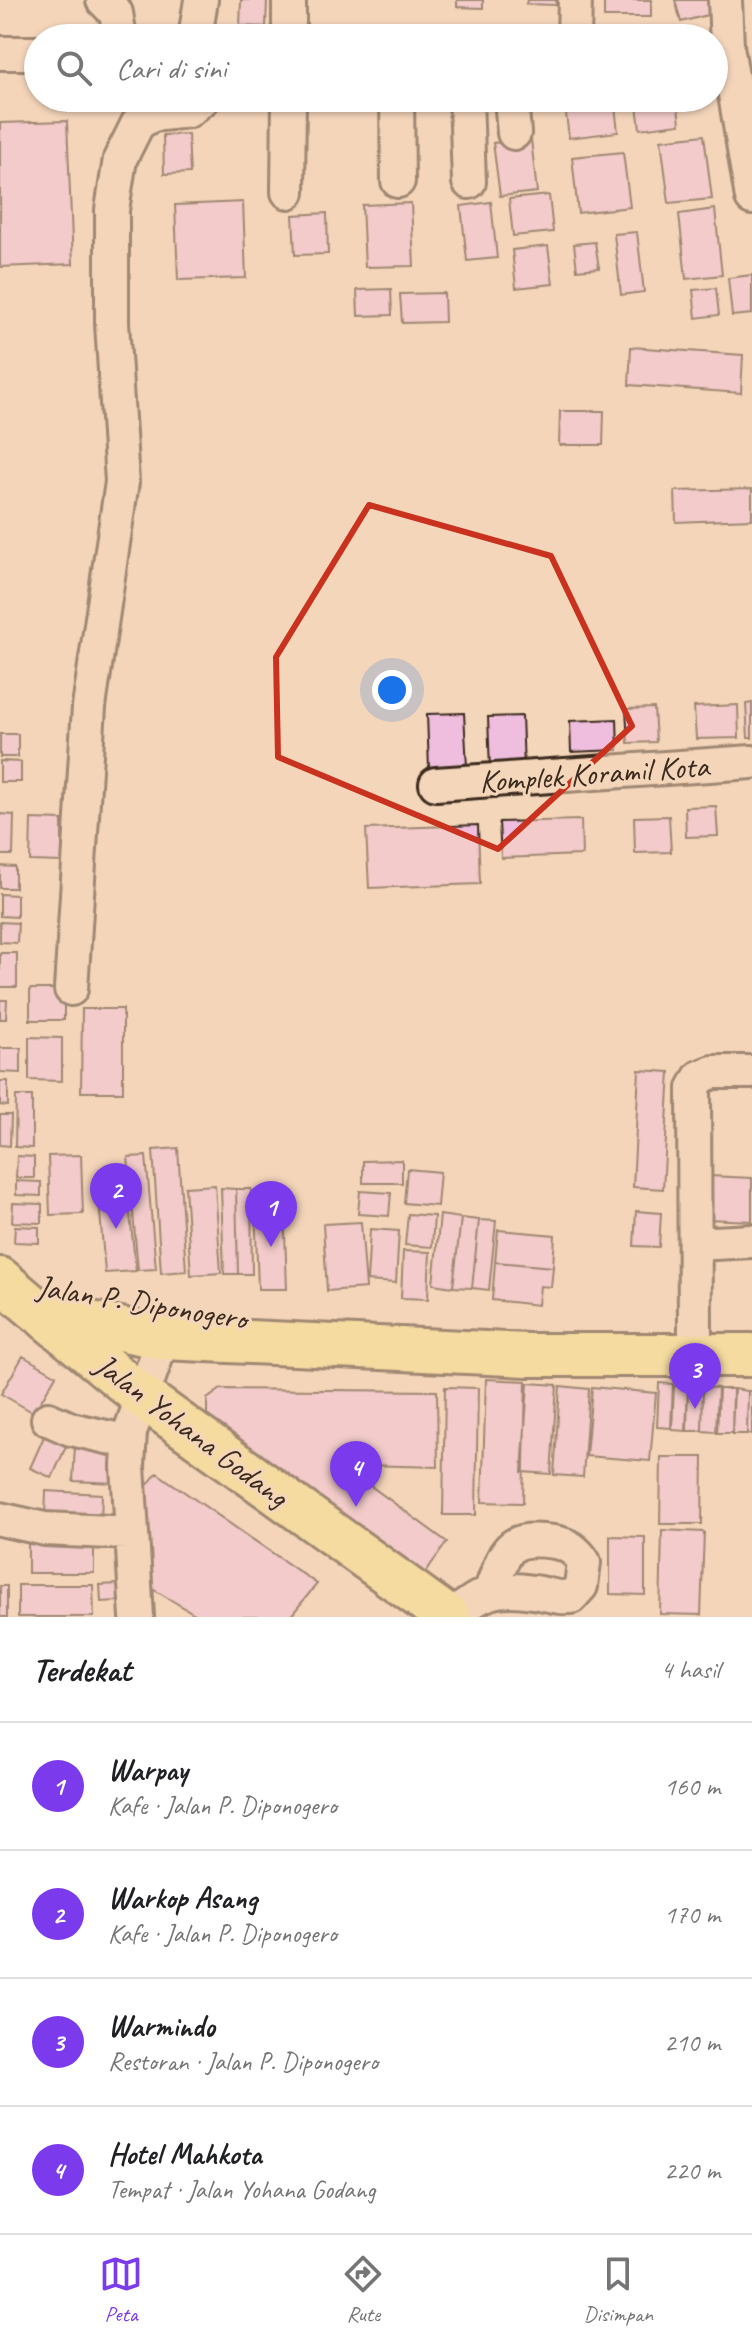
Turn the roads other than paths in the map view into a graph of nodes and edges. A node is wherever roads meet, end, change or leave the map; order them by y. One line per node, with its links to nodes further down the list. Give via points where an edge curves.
1 (103, 0): 6 (street, via 116,13)
2 (201, 0): 7 (street)
3 (289, 0): 8 (street)
4 (575, 0): 9 (street)
5 (725, 0): 10 (street)
6 (118, 24)
7 (197, 24)
8 (289, 24)
9 (574, 24)
10 (731, 46): 22 (street)
11 (0, 53): 12 (street)
12 (24, 53)
13 (179, 112): 25 (street, via 152,115 138,123 120,159 112,210 122,482 89,707)
14 (289, 112): 21 (street)
15 (397, 112): 19 (street)
16 (466, 112): 20 (street)
17 (512, 112): 18 (street)
18 (514, 133)
19 (398, 181)
20 (469, 182)
21 (288, 192)
22 (752, 198)
23 (752, 762): 24 (street, Komplek Koramil Kota)
24 (436, 784)
25 (71, 989)
26 (752, 1072): 28 (street, via 713,1072 700,1077 694,1088)
27 (752, 1241): 28 (street)
28 (695, 1244): 31 (street)
29 (19, 1289): 32 (main road, Jalan P. Diponogero); 33 (main road, Jalan P. Diponogero); 35 (main road, Jalan Yohana Godang)
30 (752, 1333): 31 (main road, Jalan P. Diponogero)
31 (695, 1336): 33 (main road, Jalan P. Diponogero)
32 (163, 1338): 33 (main road, Jalan P. Diponogero); 35 (street)
33 (336, 1338): 34 (main road, Jalan P. Diponogero, via 528,1355)
34 (752, 1355)
35 (140, 1395): 37 (street); 42 (main road, Jalan Yohana Godang)
36 (48, 1419): 37 (street)
37 (129, 1442): 39 (street)
38 (0, 1519): 39 (street, via 45,1529)
39 (132, 1533): 41 (street)
40 (490, 1592): 42 (street)
41 (137, 1617)
42 (450, 1617)

